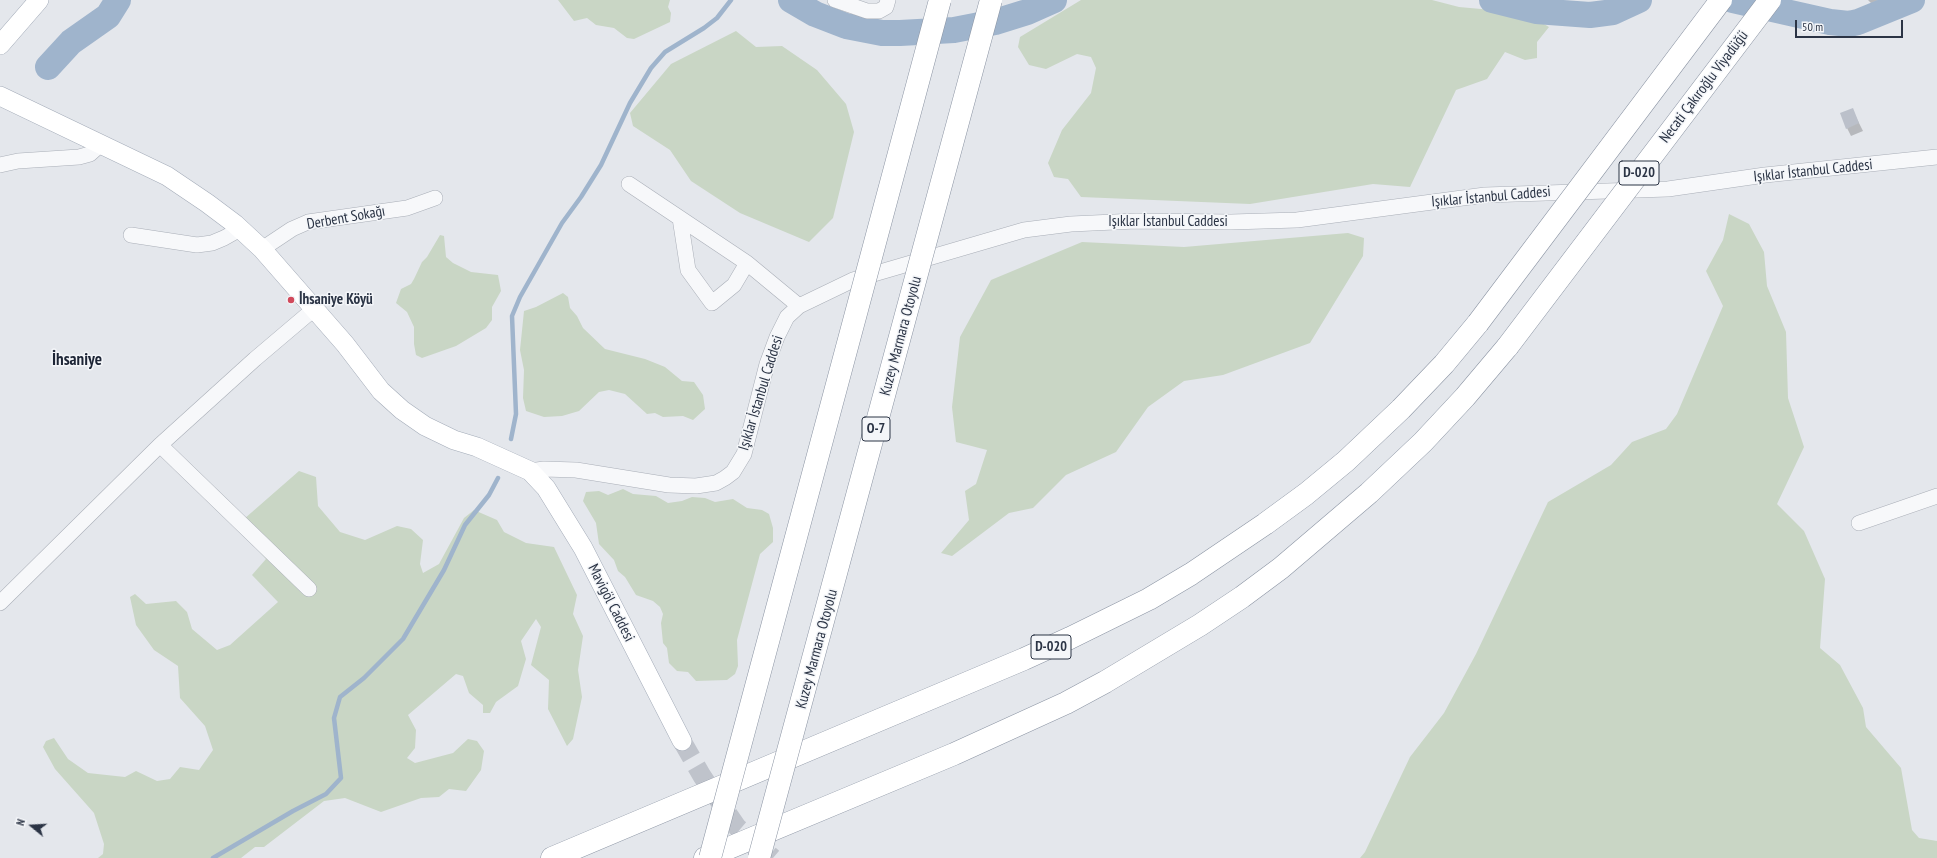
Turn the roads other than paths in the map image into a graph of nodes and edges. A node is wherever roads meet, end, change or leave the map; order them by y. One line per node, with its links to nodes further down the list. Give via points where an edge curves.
1 (40, 0): 8 (main road)
2 (835, 0): 3 (street, via 867,11 879,11 886,6)
3 (888, 0)
4 (940, 0): 31 (highway, bridge)
5 (991, 0): 32 (highway, Kuzey Marmara Otoyolu / O-7, bridge)
6 (1721, 0): 29 (highway, D-020, bridge, via 1478,323 1444,364 1346,461 1306,494 1191,574 1070,638)
7 (1770, 0): 30 (highway, Necati Çakıroğlu Viyadüğü / D-020, bridge, via 1508,346 1465,397 1369,494 1281,568 1200,625 1060,706 954,754)
8 (0, 45)
9 (0, 96): 10 (main road)
10 (100, 145): 12 (street, via 90,154 79,157 18,161); 16 (main road, via 167,176)
11 (1937, 157): 20 (street, Işıklar İstanbul Caddesi, via 1765,175 1668,189 1485,194 1297,220 1136,221 1046,227 997,237 853,280)
12 (0, 165)
13 (629, 184): 15 (street)
14 (434, 198): 18 (street, Derbent Sokağı, via 407,208 308,222 292,229)
15 (680, 218): 19 (street); 19 (street, via 688,270 712,303 734,285)
16 (240, 228): 17 (street, via 212,243 197,245); 18 (main road)
17 (131, 235)
18 (262, 249): 21 (main road)
19 (747, 263): 20 (street)
20 (799, 306): 23 (street, Işıklar İstanbul Caddesi, via 787,317 776,337 744,454 733,472 725,478 696,486 669,485 576,470)
21 (314, 309): 22 (street); 23 (main road, via 381,391 402,410 425,426)
22 (160, 445): 26 (street); 27 (street)
23 (530, 471): 28 (main road, Mavigöl Caddesi, via 546,488 583,548)
24 (1937, 496): 25 (street)
25 (1859, 523)
26 (309, 589)
27 (0, 603)
28 (682, 741)
29 (552, 858)
30 (705, 858)
31 (710, 858)
32 (760, 858)

